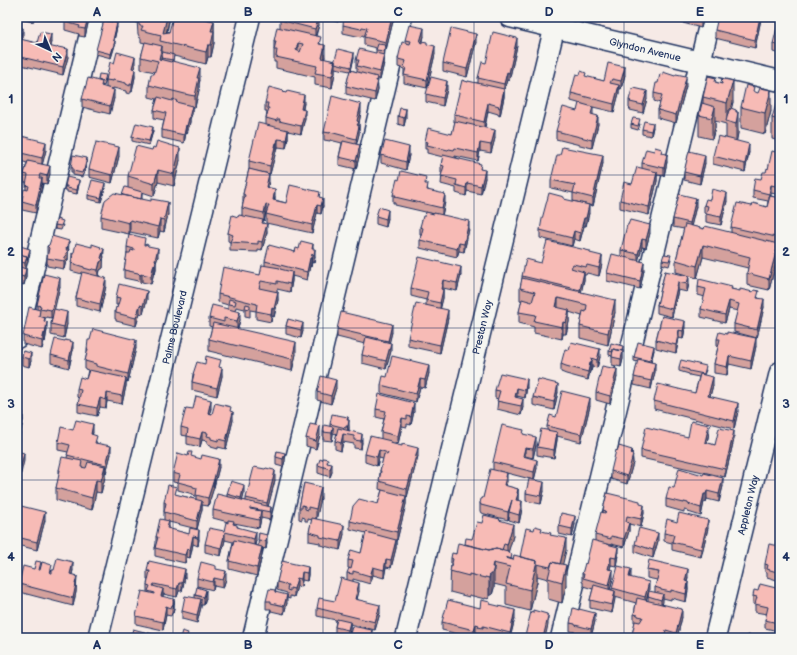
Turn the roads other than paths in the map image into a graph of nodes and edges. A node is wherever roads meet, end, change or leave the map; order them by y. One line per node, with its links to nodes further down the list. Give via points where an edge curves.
1 (94, 17): 9 (street)
2 (250, 17): 11 (street, Palms Boulevard)
3 (402, 17): 12 (street)
4 (510, 17): 6 (street, Glyndon Avenue)
5 (710, 17): 7 (street)
6 (555, 22): 7 (street, Glyndon Avenue); 13 (street, Preston Way)
7 (699, 62): 8 (street, Glyndon Avenue); 14 (street)
8 (780, 81)
9 (17, 338)
10 (780, 372): 15 (street, Appleton Way)
11 (98, 638)
12 (253, 638)
13 (406, 638)
14 (561, 638)
15 (715, 638)

